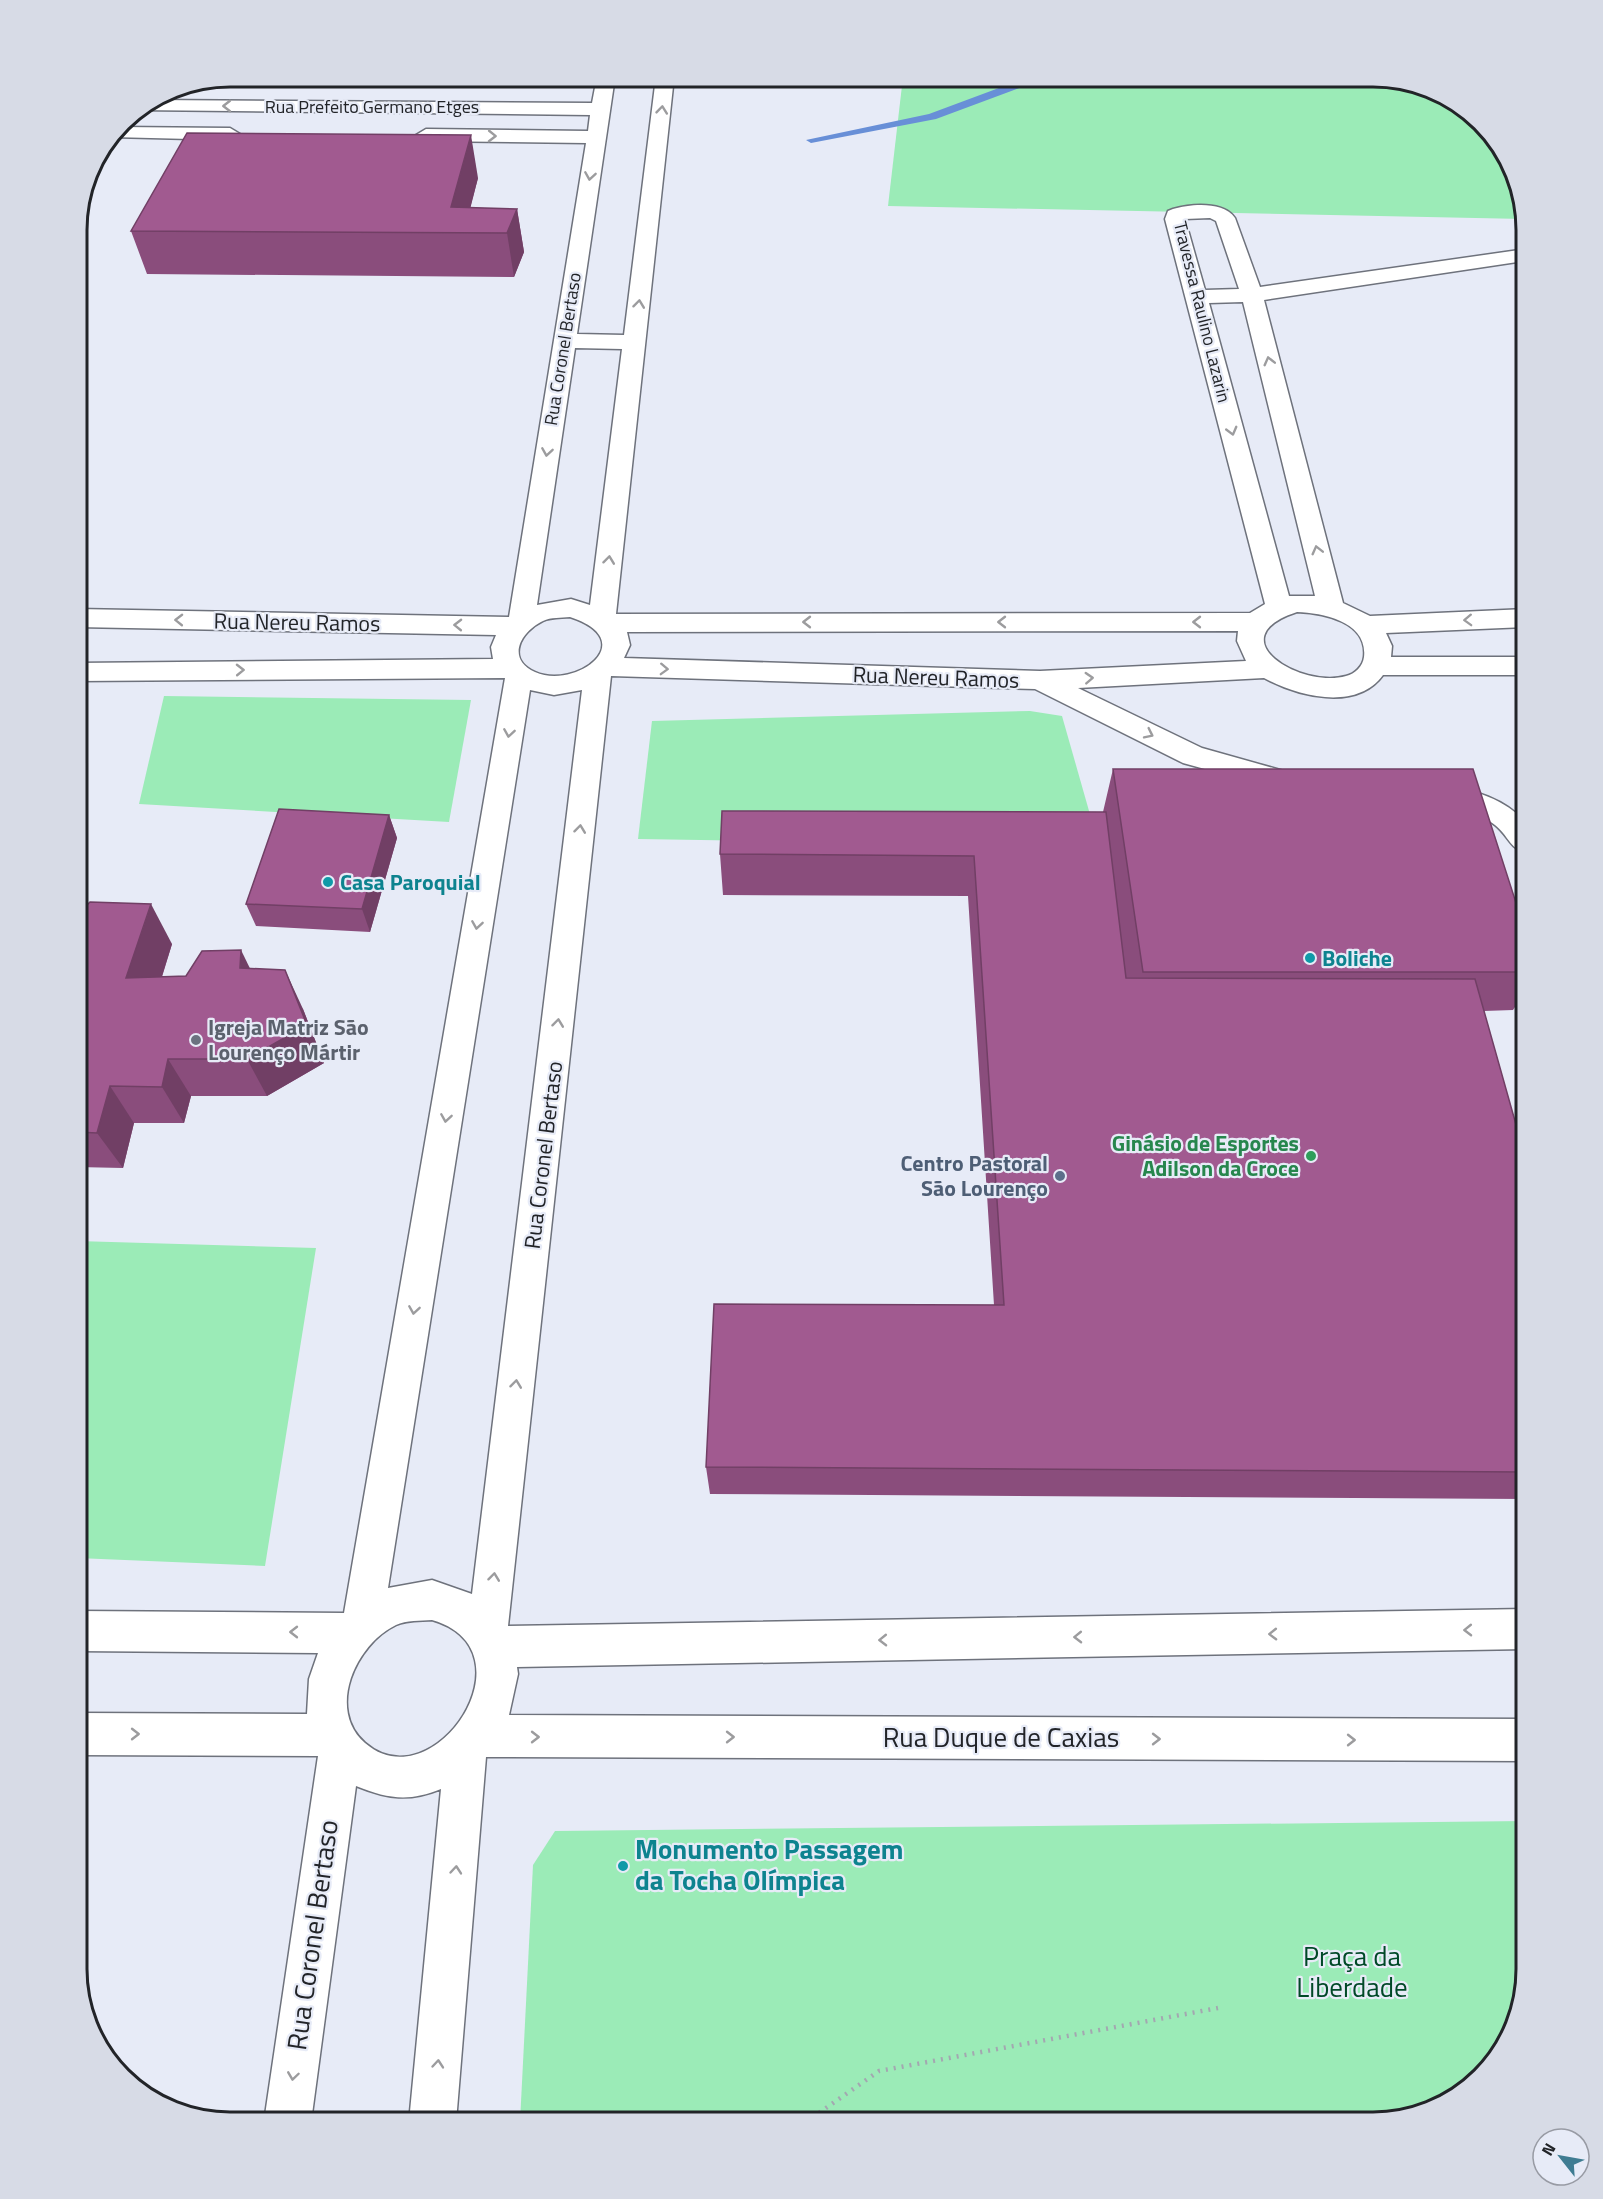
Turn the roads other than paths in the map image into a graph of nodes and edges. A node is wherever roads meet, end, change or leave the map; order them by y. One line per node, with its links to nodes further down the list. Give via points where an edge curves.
1 (604, 87): 4 (street, Rua Coronel Bertaso)
2 (664, 87): 15 (street, one-way to 2)
3 (158, 106): 4 (street, Rua Prefeito Germano Etges, one-way to 3)
4 (601, 109): 10 (street, Rua Coronel Bertaso)
5 (143, 117): 6 (street)
6 (128, 130)
7 (126, 133): 8 (street, Rua Prefeito Germano Etges)
8 (250, 134)
9 (405, 135): 10 (street, Rua Prefeito Germano Etges, one-way to 10)
10 (596, 137): 14 (street, Rua Coronel Bertaso, one-way to 14)
11 (1516, 256): 12 (street)
12 (1252, 295): 13 (street); 13 (street, Travessa Raulino Lazarin, via 1222,214 1180,213 1175,219); 17 (street, Travessa Raulino Lazarin, one-way to 12)
13 (1197, 297): 16 (street, Travessa Raulino Lazarin, one-way to 16)
14 (565, 341): 15 (street); 22 (street, Rua Coronel Bertaso, one-way to 22)
15 (634, 342): 20 (street, one-way to 15)
16 (1279, 606): 17 (street, via 1313,603); 21 (street)
17 (1331, 607): 23 (street)
18 (87, 618): 22 (street, Rua Nereu Ramos, one-way to 18)
19 (1516, 618): 23 (street, one-way to 23)
20 (604, 620): 21 (street, one-way to 20); 22 (street, via 571,608 535,614); 27 (street, via 617,639 616,651)
21 (1256, 622): 26 (street, via 1250,633 1251,645)
22 (519, 624): 29 (street, via 505,644 504,657)
23 (1364, 625): 24 (street, via 1375,638 1379,653)
24 (1375, 666): 25 (street); 26 (street, via 1365,679 1335,689 1299,686)
25 (1516, 666)
26 (1267, 669): 30 (street, Rua Nereu Ramos, one-way to 26)
27 (602, 670): 29 (street, via 584,681 551,685); 30 (street, Rua Nereu Ramos, one-way to 30); 37 (street, Rua Coronel Bertaso, one-way to 27)
28 (87, 672): 29 (street, Rua Nereu Ramos, one-way to 29)
29 (515, 672): 34 (street, one-way to 34)
30 (1040, 680): 31 (street, one-way to 31, via 1193,756 1266,778)
31 (1311, 784)
32 (1418, 794): 33 (street, via 1460,798 1505,817)
33 (1516, 830)
34 (357, 1628): 36 (street, one-way to 36); 37 (street, via 384,1609 408,1601 432,1600 454,1606 473,1618); 40 (street, via 337,1656 328,1682 326,1710)
35 (1516, 1629): 37 (street, one-way to 37)
36 (87, 1631)
37 (490, 1641): 41 (street, via 497,1669 496,1693 489,1715)
38 (87, 1734): 40 (street, one-way to 40)
39 (1516, 1740): 41 (street, Rua Duque de Caxias, one-way to 39)
40 (336, 1742): 41 (street, via 355,1764 375,1774 398,1778 422,1775 446,1764); 42 (street, Rua Coronel Bertaso, one-way to 42)
41 (471, 1743): 43 (street, one-way to 41)
42 (288, 2112)
43 (434, 2112)

